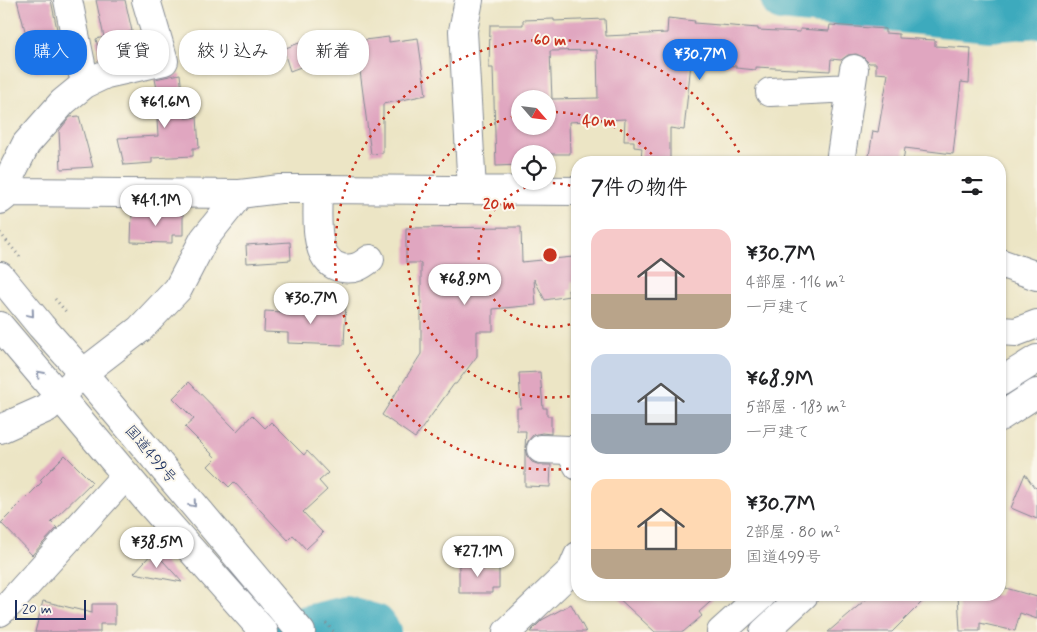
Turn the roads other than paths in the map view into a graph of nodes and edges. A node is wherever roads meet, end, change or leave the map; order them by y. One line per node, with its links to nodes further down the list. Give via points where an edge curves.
1 (68, 0): 4 (main road)
2 (146, 0): 4 (main road, via 164,60 106,74)
3 (469, 0): 8 (main road, via 463,31)
4 (86, 84): 11 (main road, via 63,102 26,144 10,176)
5 (770, 92): 6 (main road, via 853,78)
6 (841, 156)
7 (318, 189): 8 (main road); 10 (main road); 12 (main road, via 321,251 330,263 349,269 359,268)
8 (472, 190): 9 (main road)
9 (571, 191)
10 (240, 194): 11 (main road); 20 (main road, via 204,239 178,289 140,329)
11 (5, 196)
12 (370, 259)
13 (1006, 265): 15 (main road)
14 (0, 276): 20 (main road, 国道499号, one-way to 20)
15 (1037, 276)
16 (1037, 324): 18 (main road, via 1016,332)
17 (0, 326): 23 (main road, one-way to 17)
18 (1006, 331)
19 (1037, 359): 21 (main road)
20 (83, 373): 23 (main road); 34 (main road, 国道499号, one-way to 34)
21 (1006, 378)
22 (1037, 393): 24 (main road)
23 (59, 396): 25 (main road, via 47,408); 28 (main road)
24 (1006, 413)
25 (0, 429)
26 (541, 449): 27 (main road, via 569,450)
27 (571, 454)
28 (126, 475): 32 (main road); 33 (main road)
29 (571, 571): 35 (main road)
30 (756, 601): 36 (main road)
31 (798, 601): 37 (main road)
32 (0, 612)
33 (264, 632)
34 (301, 632)
35 (507, 632)
36 (722, 632)
37 (764, 632)

